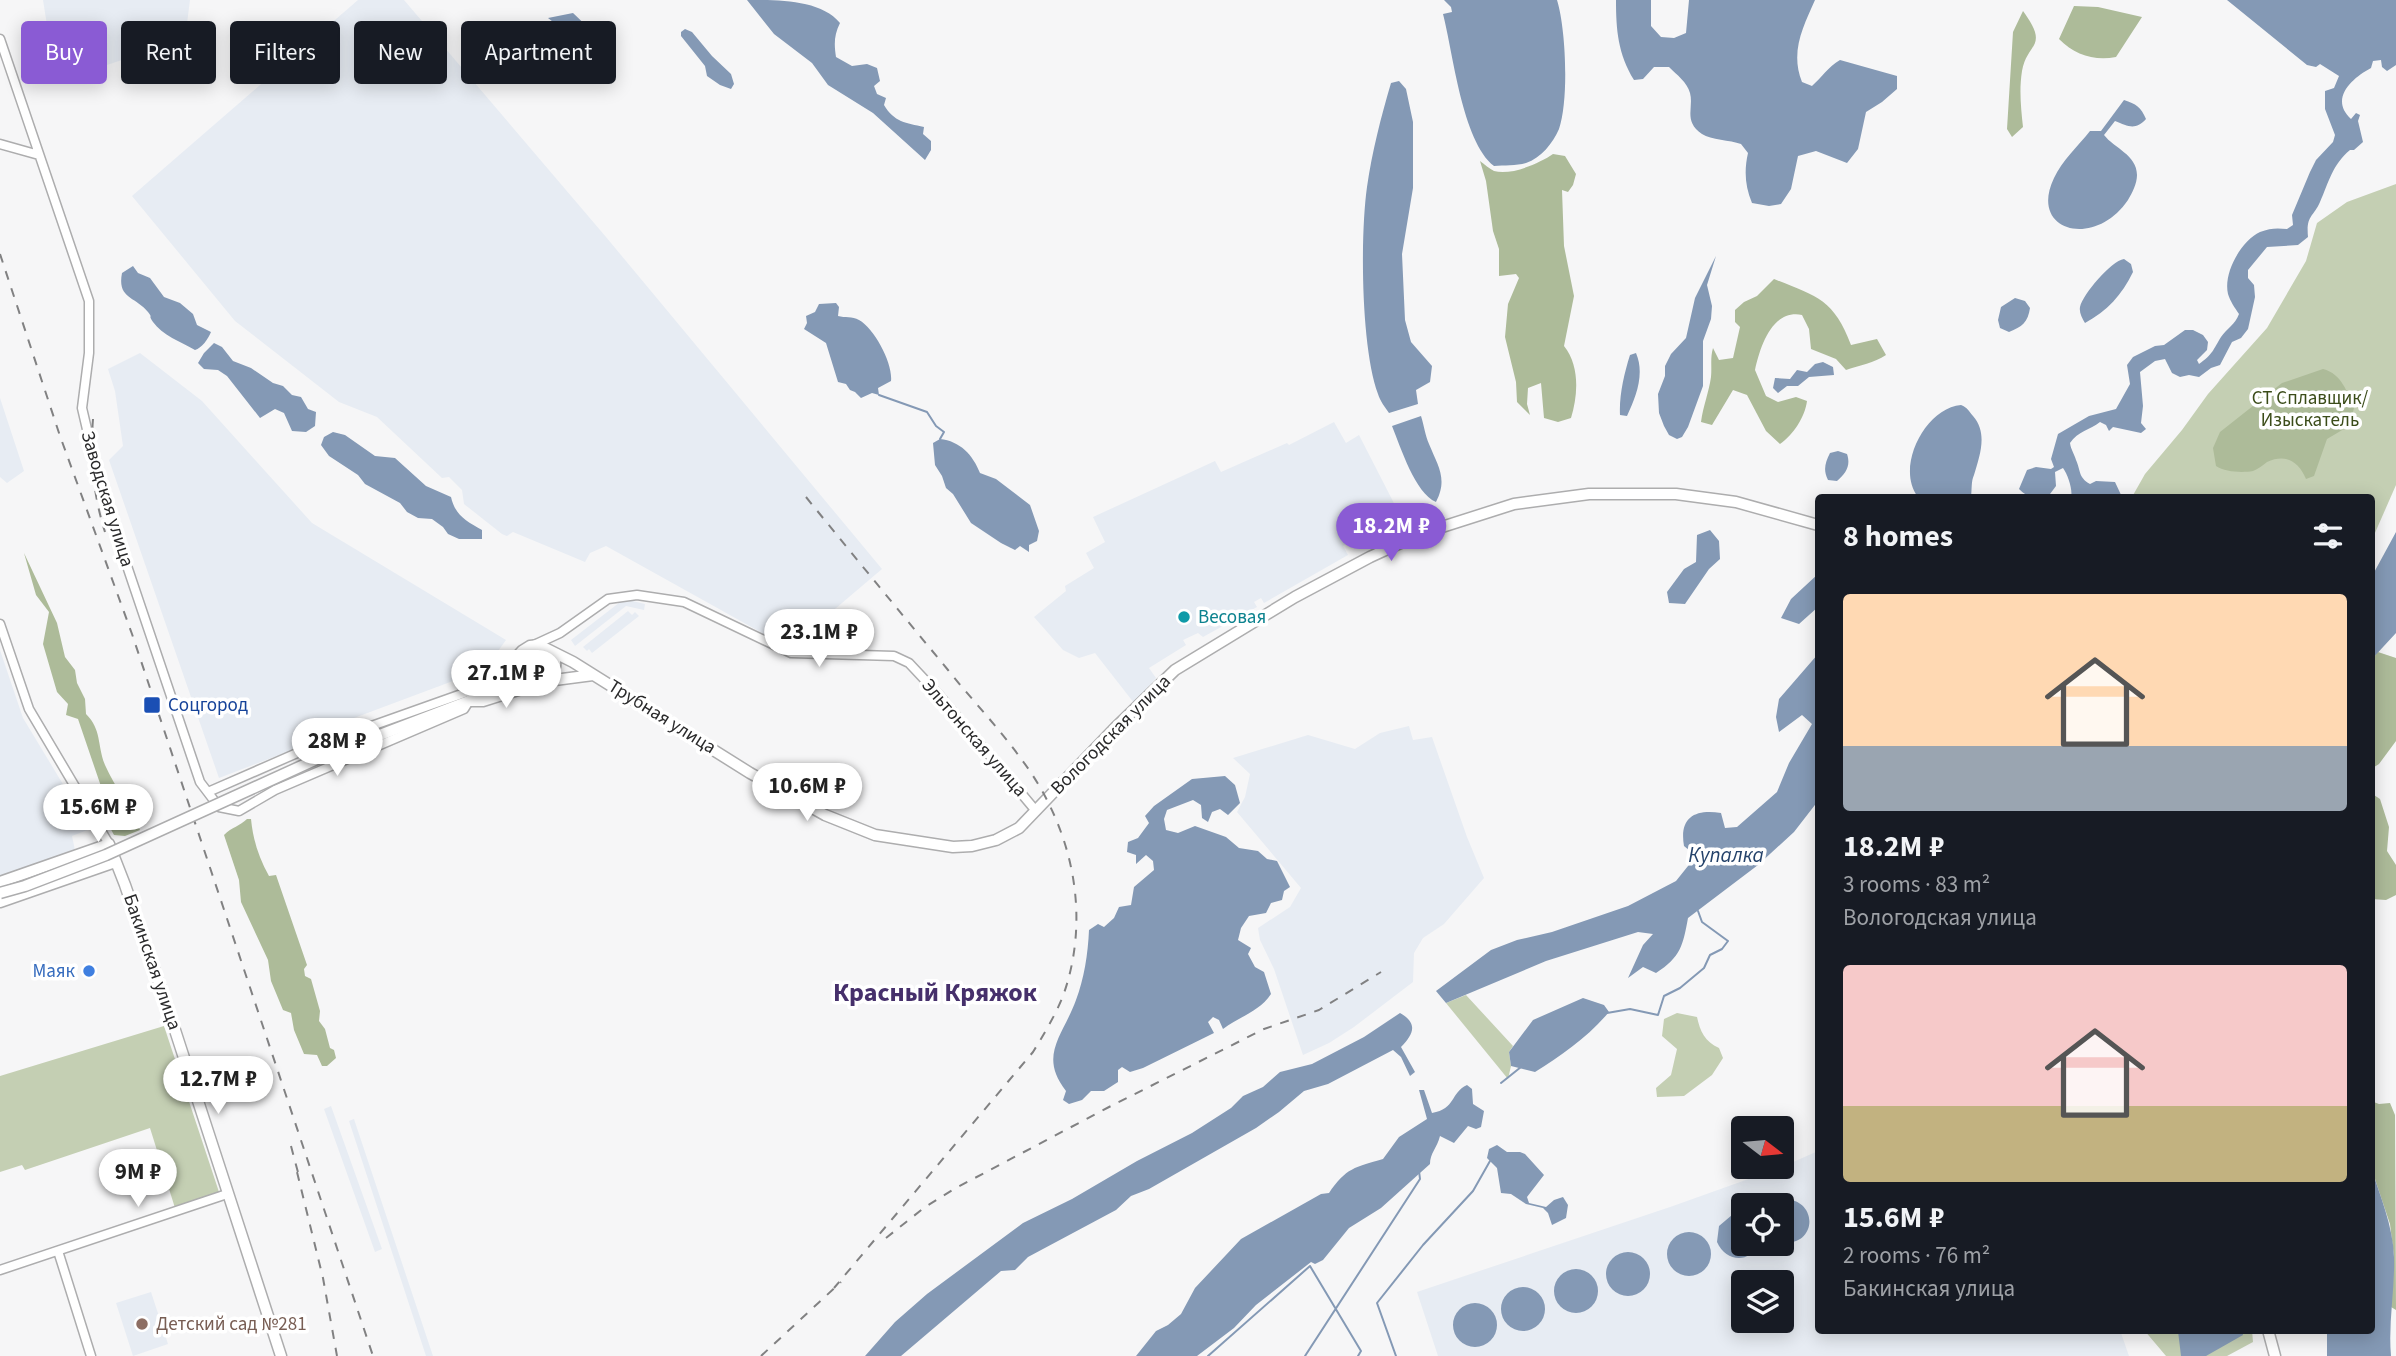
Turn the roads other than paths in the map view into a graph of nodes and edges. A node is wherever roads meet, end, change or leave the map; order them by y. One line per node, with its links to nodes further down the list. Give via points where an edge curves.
1 (0, 39): 3 (street, Заводская улица)
2 (0, 144): 3 (street)
3 (39, 155): 14 (street, Заводская улица, via 89,301 90,341 82,408 97,476 200,782)
4 (1815, 524): 15 (main road, Вологодская улица, via 1736,502 1676,494 1603,494 1514,504 1420,534 1293,598 1175,670)
5 (0, 624): 16 (street, Бакинская улица, via 29,709)
6 (560, 632): 7 (street, Эльтонская улица); 8 (street); 15 (street, Эльтонская улица, via 608,599 637,595 684,602 791,653 894,656 909,663 939,695)
7 (534, 645): 8 (main road); 9 (main road)
8 (551, 652): 10 (main road, Трубная улица); 12 (main road, via 555,669)
9 (518, 657): 11 (main road); 12 (main road, via 521,677)
10 (593, 675): 12 (main road); 15 (main road, Трубная улица, via 788,796 875,835 972,846 1013,832)
11 (494, 682): 13 (main road); 14 (street, via 304,750)
12 (542, 682): 13 (main road, via 483,701)
13 (469, 701): 14 (street, via 464,709 309,775 239,811 219,807); 20 (main road, bridge, via 317,759 106,855)
14 (208, 792)
15 (1036, 811)
16 (109, 844): 17 (main road); 18 (main road, Бакинская улица)
17 (78, 856): 18 (main road); 19 (main road)
18 (115, 862): 21 (main road); 22 (main road, Бакинская улица)
19 (0, 882)
20 (0, 893)
21 (0, 902)
22 (227, 1194): 23 (street); 27 (main road, Бакинская улица)
23 (58, 1251): 24 (street); 26 (street)
24 (0, 1270)
25 (2269, 1334): 28 (main road)
26 (91, 1356)
27 (281, 1356)
28 (2275, 1356)

